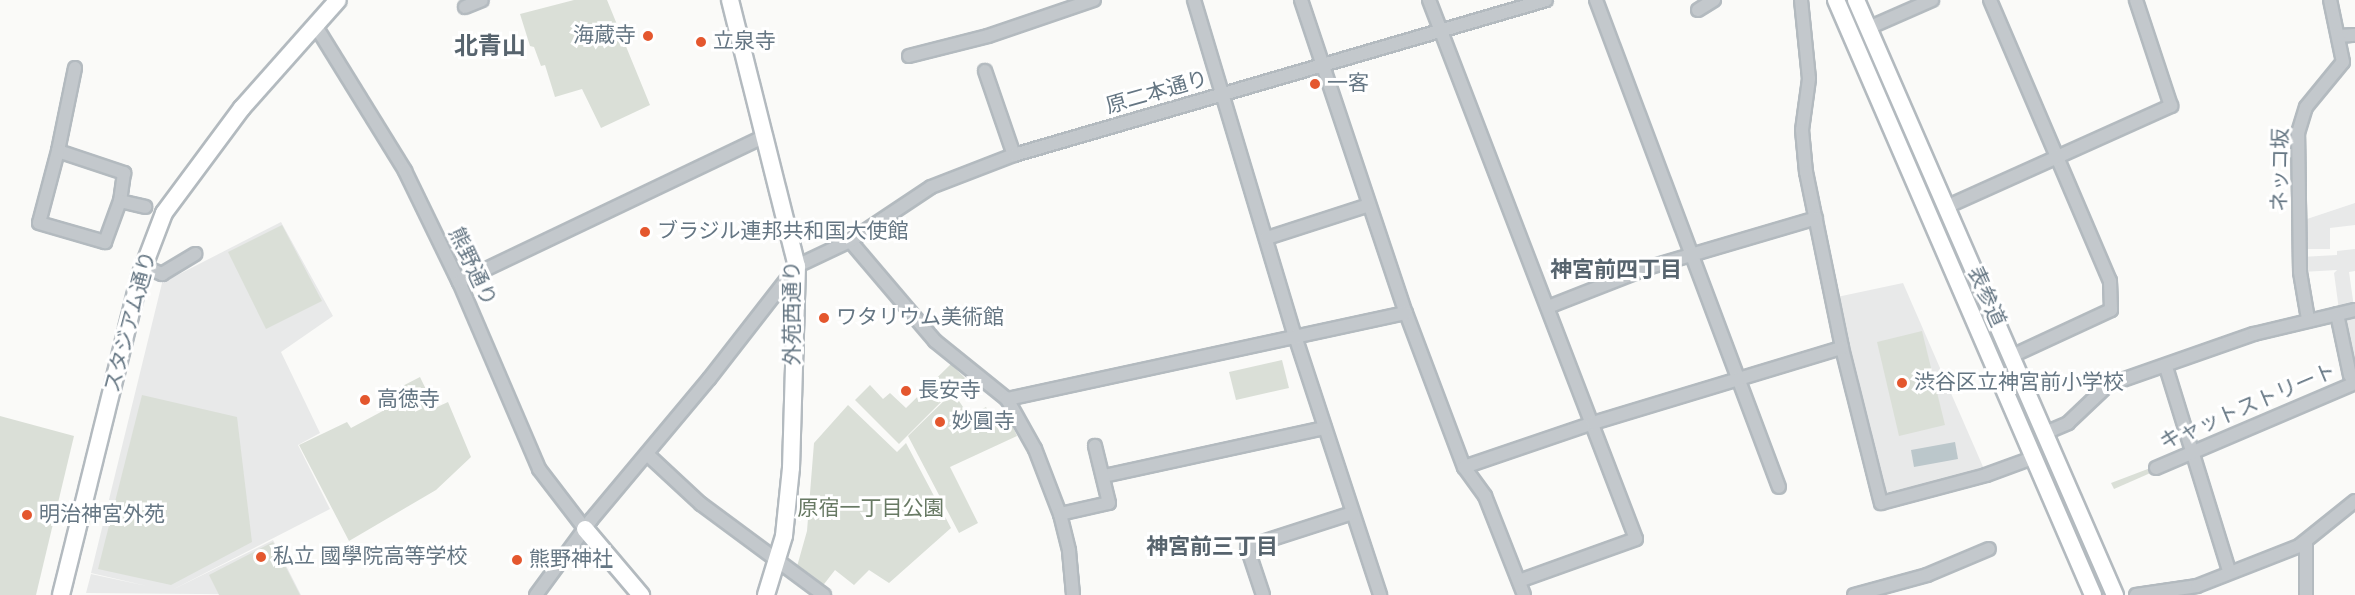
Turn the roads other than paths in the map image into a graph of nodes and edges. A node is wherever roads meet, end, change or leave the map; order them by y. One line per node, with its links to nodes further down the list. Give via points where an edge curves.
1 (338, 0): 20 (main road, スタジアム通り)
2 (482, 0): 18 (street)
3 (730, 0): 30 (main road, 外苑西通り)
4 (1094, 0): 25 (street, via 988,36)
5 (1194, 0): 29 (street)
6 (1301, 0): 26 (street)
7 (1429, 0): 22 (street)
8 (1546, 0): 22 (street, 原二本通り)
9 (1596, 0): 42 (street)
10 (1714, 0): 19 (street)
11 (1801, 0): 38 (street, via 1809,79 1802,130)
12 (1836, 0): 64 (main road, 表参道)
13 (1856, 0): 21 (main road, 表参道)
14 (1932, 0): 21 (street)
15 (1990, 0): 33 (street)
16 (2136, 0): 33 (street, via 2171,106)
17 (2330, 0): 24 (street, ネッコ坂)
18 (465, 7)
19 (1698, 10)
20 (315, 25): 43 (main road, スタジアム通り, via 185,179 164,213); 45 (street, 熊野通り, via 405,171)
21 (1868, 28): 37 (main road, 表参道)
22 (1441, 32): 26 (street, 原二本通り); 46 (street)
23 (2355, 35): 24 (street)
24 (2339, 36): 50 (street, ネッコ坂, via 2343,62 2306,107 2298,133 2299,263)
25 (909, 56)
26 (1323, 64): 29 (street, 原二本通り); 35 (street)
27 (75, 68): 31 (street)
28 (985, 71): 32 (street)
29 (1223, 93): 32 (street, 原二本通り); 39 (street)
30 (765, 136): 44 (main road, 外苑西通り); 45 (street)
31 (58, 151): 34 (street, via 124,173); 34 (street, via 39,223 105,242)
32 (1014, 155): 40 (street, 原二本通り, via 931,187)
33 (2058, 156): 37 (street); 53 (street, via 2110,281 2111,310)
34 (120, 201): 36 (street)
35 (1369, 205): 39 (street); 48 (street)
36 (146, 207)
37 (1946, 207): 53 (main road, 表参道)
38 (1816, 218): 42 (street); 52 (street)
39 (1267, 238): 51 (street)
40 (850, 241): 44 (street, 原二本通り); 57 (street, via 935,341)
41 (195, 254): 43 (street, via 162,274)
42 (1691, 254): 46 (street); 55 (street)
43 (143, 266): 78 (main road, スタジアム通り)
44 (797, 266): 63 (street); 75 (main road, 外苑西通り, via 791,468)
45 (459, 282): 72 (street, 熊野通り, via 538,469)
46 (1548, 308): 58 (street)
47 (2355, 310): 49 (street)
48 (1406, 313): 51 (street); 65 (street)
49 (2337, 314): 50 (street); 56 (street)
50 (2308, 319): 54 (street, via 2254,334)
51 (1295, 336): 57 (street); 59 (street)
52 (1842, 348): 55 (street); 64 (street, via 1881,503 1986,475)
53 (2012, 356): 60 (main road, 表参道)
54 (2166, 368): 60 (street, via 2108,385 2068,423); 62 (street)
55 (1738, 378): 58 (street); 68 (street)
56 (2355, 383): 62 (street, キャットストリート)
57 (1007, 399): 71 (street, via 1035,449)
58 (1593, 423): 65 (street); 77 (street, via 1636,539)
59 (1325, 428): 67 (street); 70 (street)
60 (2045, 433): 89 (main road, 表参道)
61 (1095, 446): 67 (street)
62 (2192, 452): 66 (street, キャットストリート); 76 (street)
63 (647, 454): 72 (street); 75 (street, via 701,504)
64 (2035, 457): 88 (main road, 表参道)
65 (1464, 467): 77 (street, via 1485,496)
66 (2156, 468)
67 (1104, 476): 71 (street, via 1109,503)
68 (1779, 487)
69 (2355, 501): 73 (street, via 2316,530)
70 (1352, 513): 84 (street, via 1247,547); 85 (street)
71 (1060, 514): 83 (street, via 1069,550)
72 (585, 530): 79 (street); 80 (main road)
73 (2307, 542): 76 (street); 91 (street)
74 (1989, 549): 87 (street, via 1927,574)
75 (778, 561): 81 (main road, 外苑西通り); 82 (street)
76 (2229, 571): 90 (street, via 2197,586)
77 (1519, 581): 86 (street)
78 (61, 595)
79 (536, 595)
80 (641, 595)
81 (766, 595)
82 (824, 595)
83 (1073, 595)
84 (1263, 595)
85 (1380, 595)
86 (1524, 595)
87 (1854, 595)
88 (2093, 595)
89 (2115, 595)
90 (2136, 595)
91 (2306, 595)

